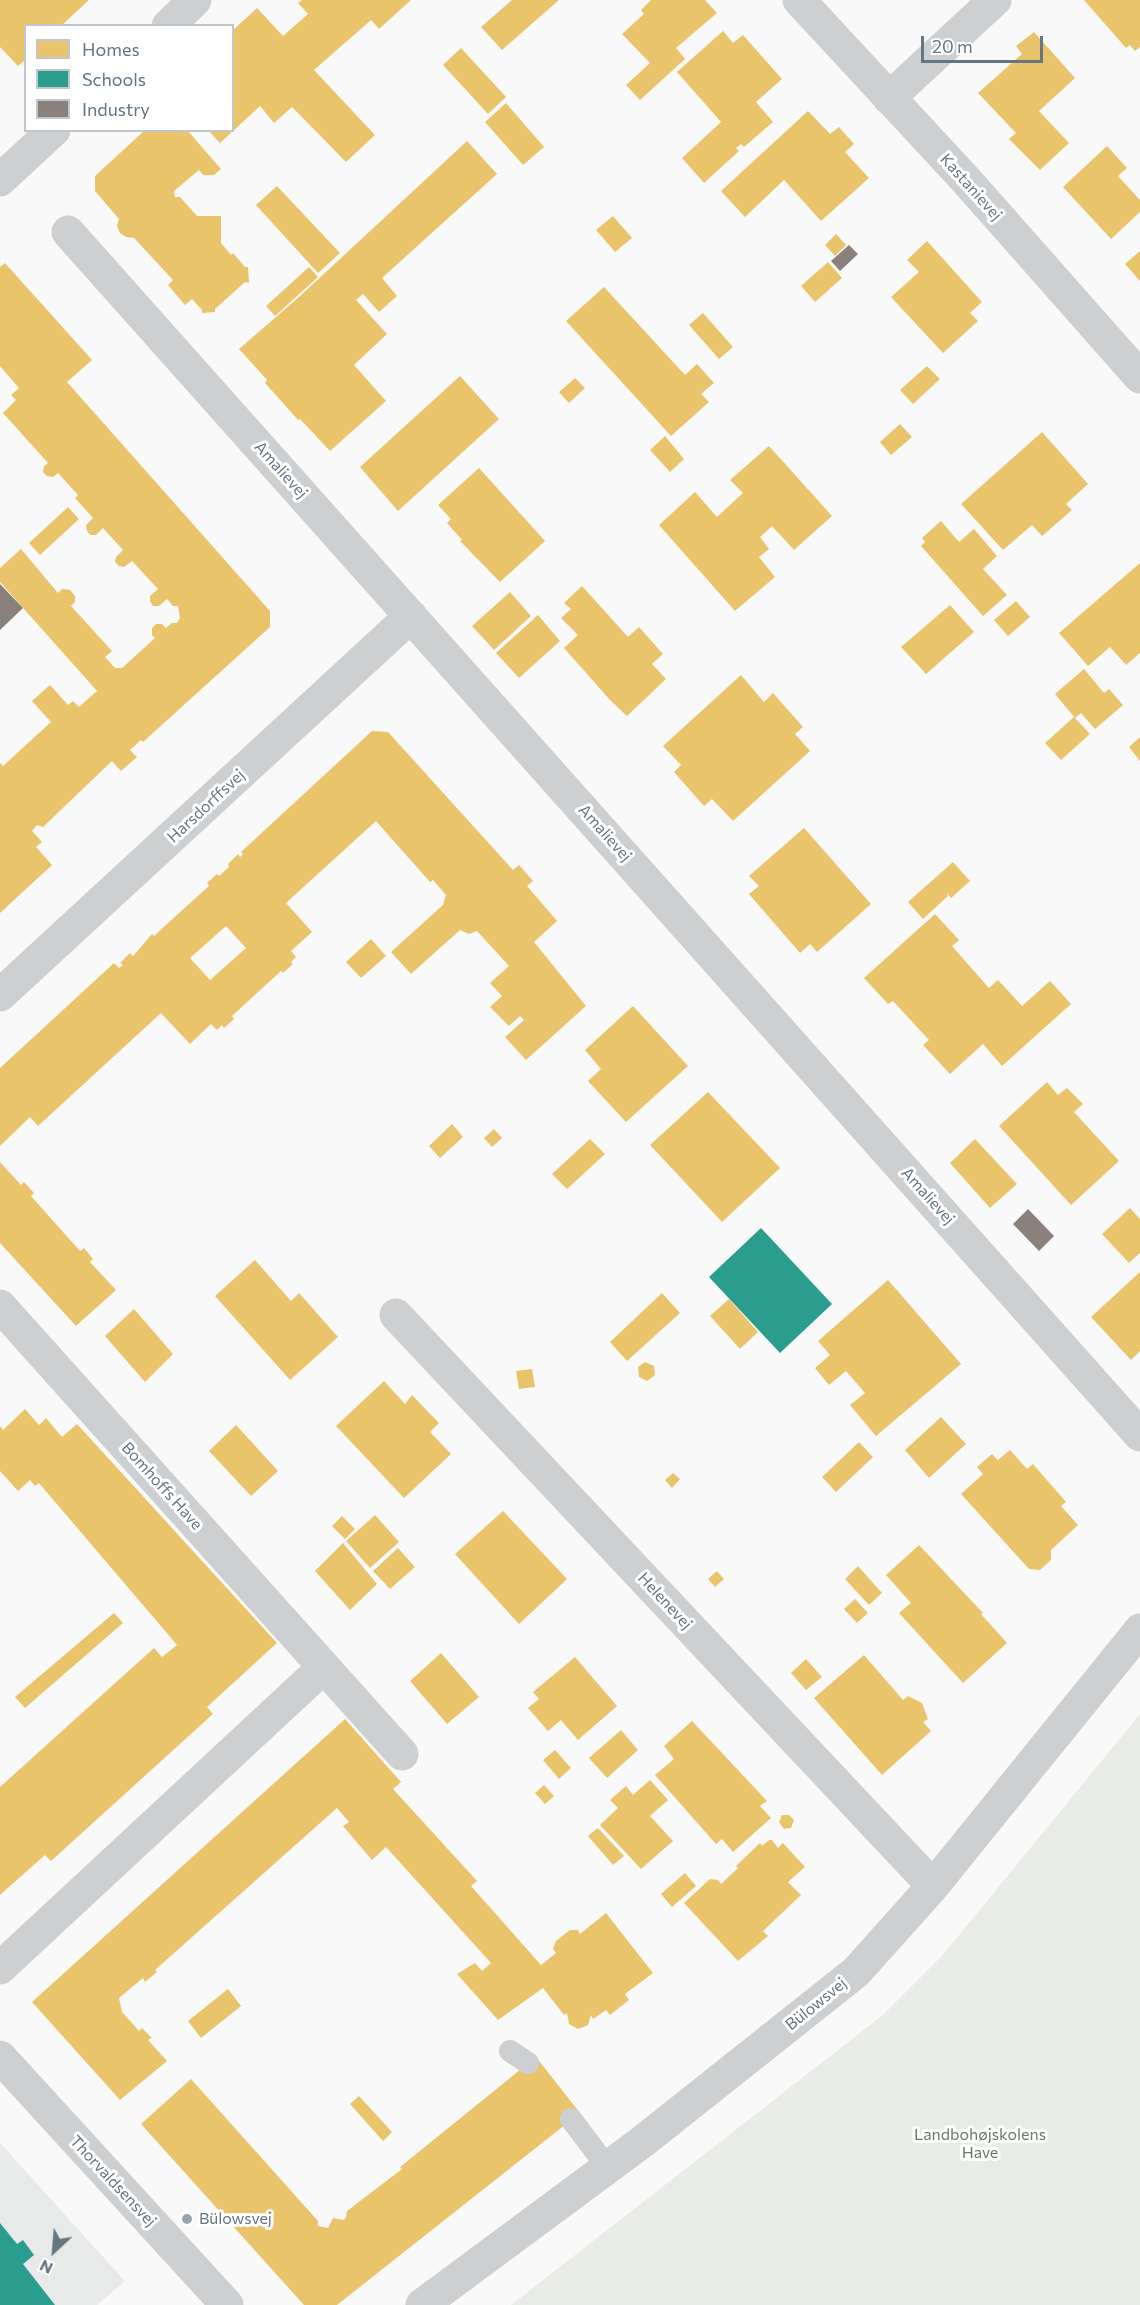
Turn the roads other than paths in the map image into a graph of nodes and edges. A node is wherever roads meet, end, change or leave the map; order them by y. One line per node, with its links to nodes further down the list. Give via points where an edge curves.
1 (195, 0): 4 (street)
2 (799, 0): 5 (street, Kastanievej)
3 (995, 0): 5 (street)
4 (170, 24)
5 (889, 98): 9 (street, Kastanievej)
6 (52, 132): 7 (street)
7 (0, 180)
8 (68, 232): 10 (street, Amalievej)
9 (1140, 377)
10 (411, 616): 11 (street, Harsdorffsvej); 14 (street, Amalievej)
11 (0, 995)
12 (0, 1306): 16 (street, Bomhoffs Have)
13 (396, 1316): 18 (street, Helenevej)
14 (1140, 1435)
15 (1140, 1630): 18 (street, Bülowsvej)
16 (324, 1667): 17 (street, Bomhoffs Have); 19 (street)
17 (402, 1754)
18 (933, 1886): 22 (street, Bülowsvej, via 856,1972)
19 (0, 1968)
20 (0, 2057): 23 (street, Thorvaldsensvej)
21 (571, 2119): 22 (lane)
22 (608, 2168): 24 (street, Bülowsvej)
23 (227, 2305)
24 (422, 2305)

